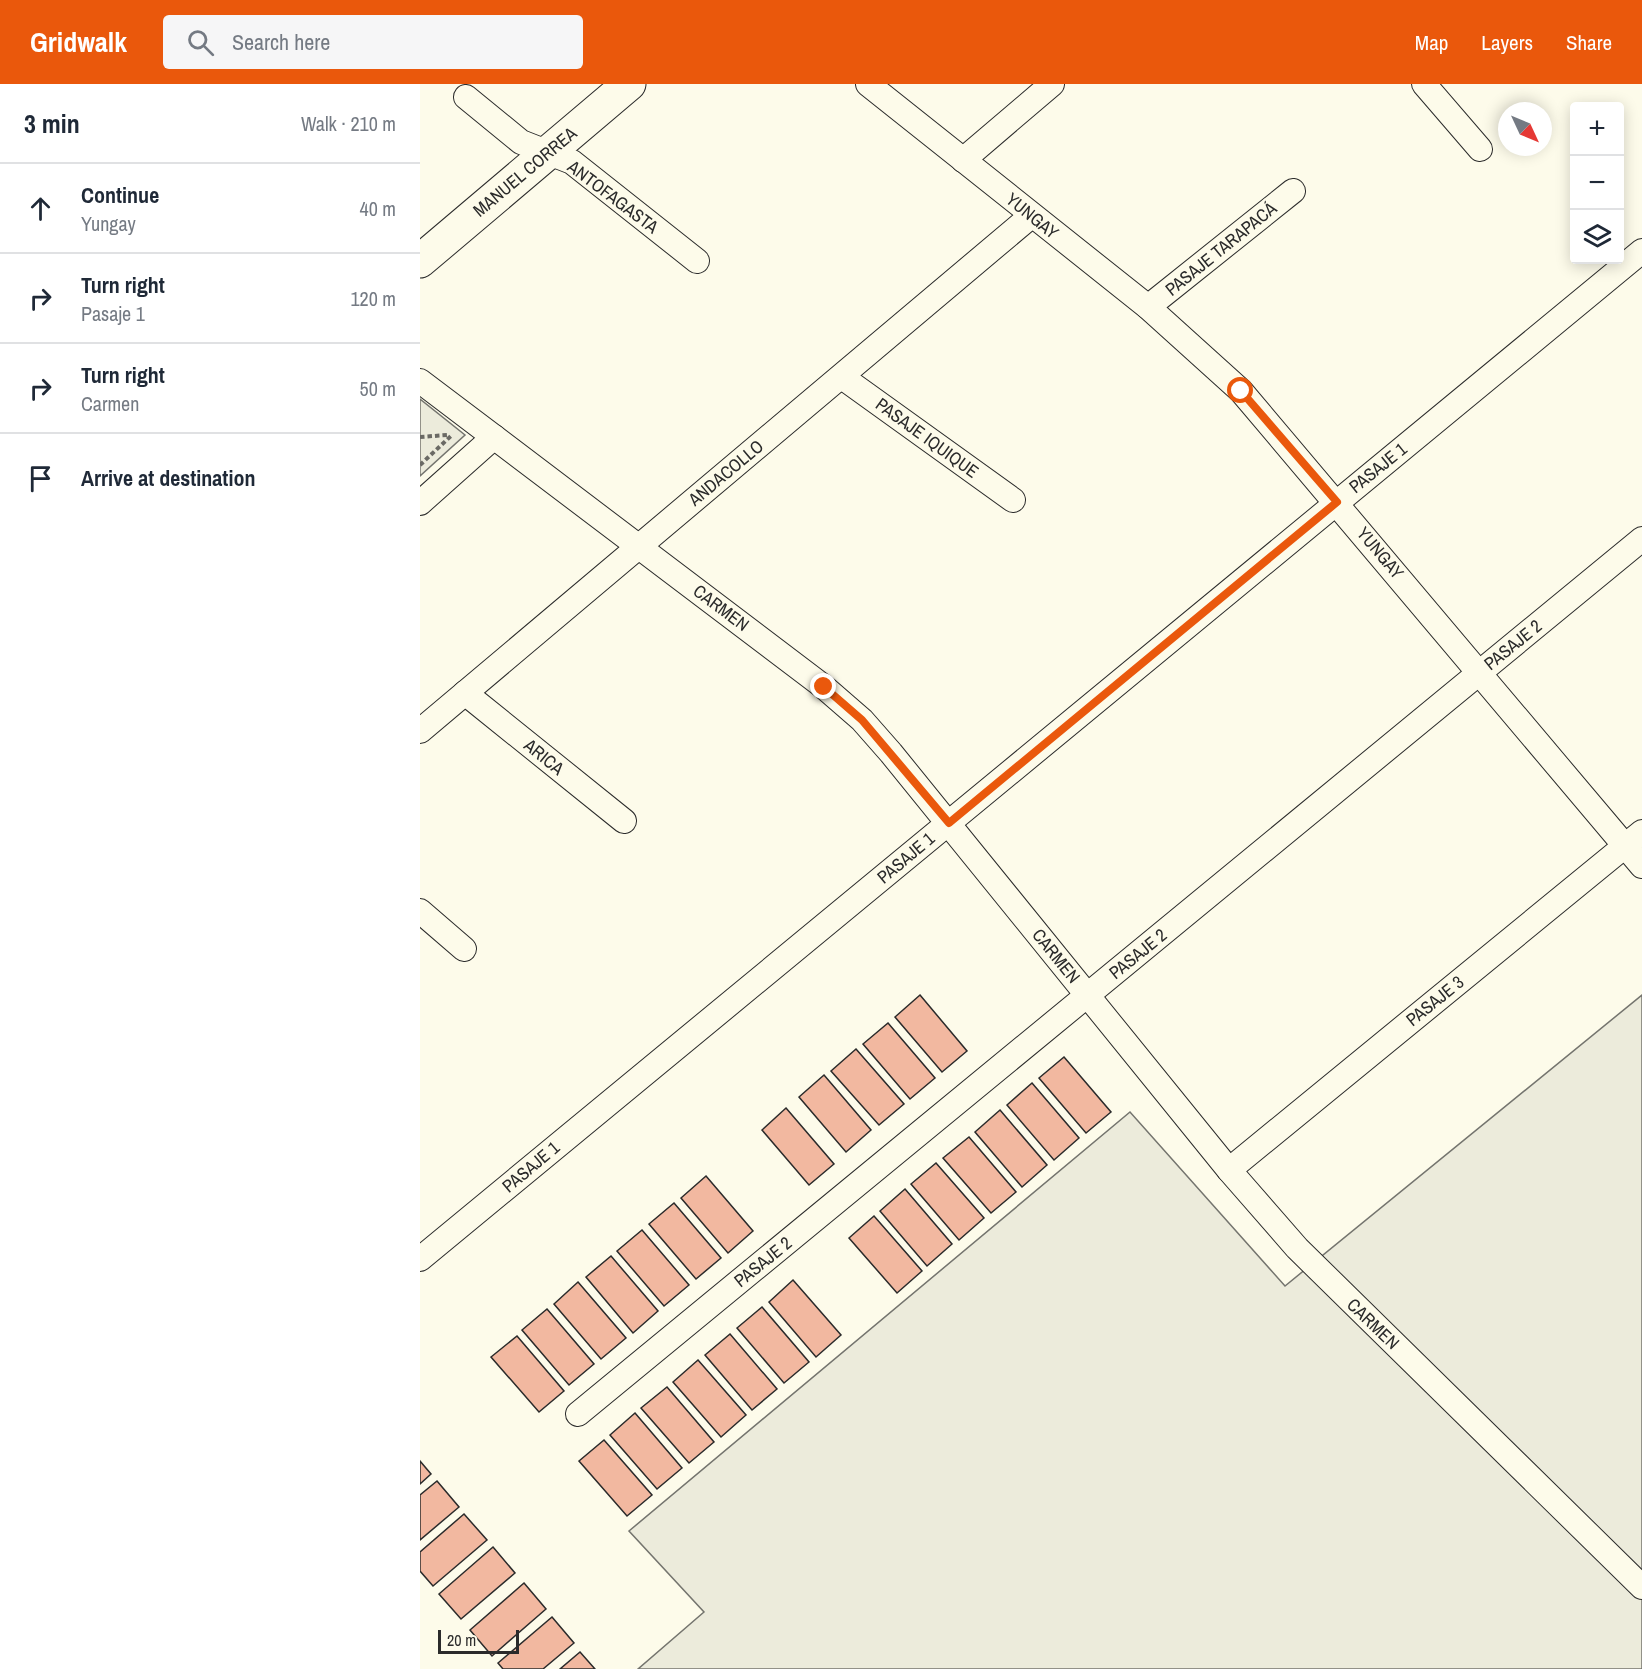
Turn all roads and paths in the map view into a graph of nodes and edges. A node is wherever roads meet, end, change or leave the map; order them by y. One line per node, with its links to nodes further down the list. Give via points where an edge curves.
1 (629, 84): 7 (street, MANUEL CORREA)
2 (868, 84): 8 (street, YUNGAY)
3 (1052, 84): 8 (street)
4 (1424, 84): 6 (street)
5 (466, 97): 7 (street, ANTOFAGASTA, via 521,142)
6 (1480, 149)
7 (546, 154): 12 (street, MANUEL CORREA); 13 (street, ANTOFAGASTA, via 572,162)
8 (963, 160): 10 (street, YUNGAY)
9 (1293, 190): 14 (street, PASAJE TARAPACÁ)
10 (1031, 216): 14 (street, YUNGAY); 15 (street, ANDACOLLO)
11 (1642, 251): 21 (street, PASAJE 1)
12 (420, 261)
13 (697, 261)
14 (1148, 307): 21 (street, YUNGAY, via 1241,391)
15 (842, 377): 20 (street, PASAJE IQUIQUE); 24 (street, ANDACOLLO)
16 (420, 381): 18 (street, CARMEN)
17 (453, 434): 19 (path)
18 (494, 437): 22 (street); 24 (street, CARMEN)
19 (420, 465)
20 (1013, 500)
21 (1337, 502): 25 (street, YUNGAY); 29 (street, PASAJE 1)
22 (420, 503)
23 (1642, 539): 25 (street, PASAJE 2)
24 (639, 546): 26 (street, ANDACOLLO); 29 (street, CARMEN, via 862,720)
25 (1480, 672): 30 (street, YUNGAY); 34 (street, PASAJE 2)
26 (465, 693): 27 (street, ANDACOLLO); 28 (street, ARICA)
27 (420, 731)
28 (624, 821)
29 (949, 823): 34 (street, CARMEN); 36 (street, PASAJE 1)
30 (1633, 839): 31 (street, YUNGAY); 35 (street, PASAJE 3)
31 (1642, 866)
32 (420, 911): 33 (street)
33 (464, 950)
34 (1088, 995): 35 (street, CARMEN); 37 (street, PASAJE 2)
35 (1229, 1170): 38 (street, CARMEN, via 1335,1287)
36 (420, 1259)
37 (578, 1414)
38 (1642, 1587)

